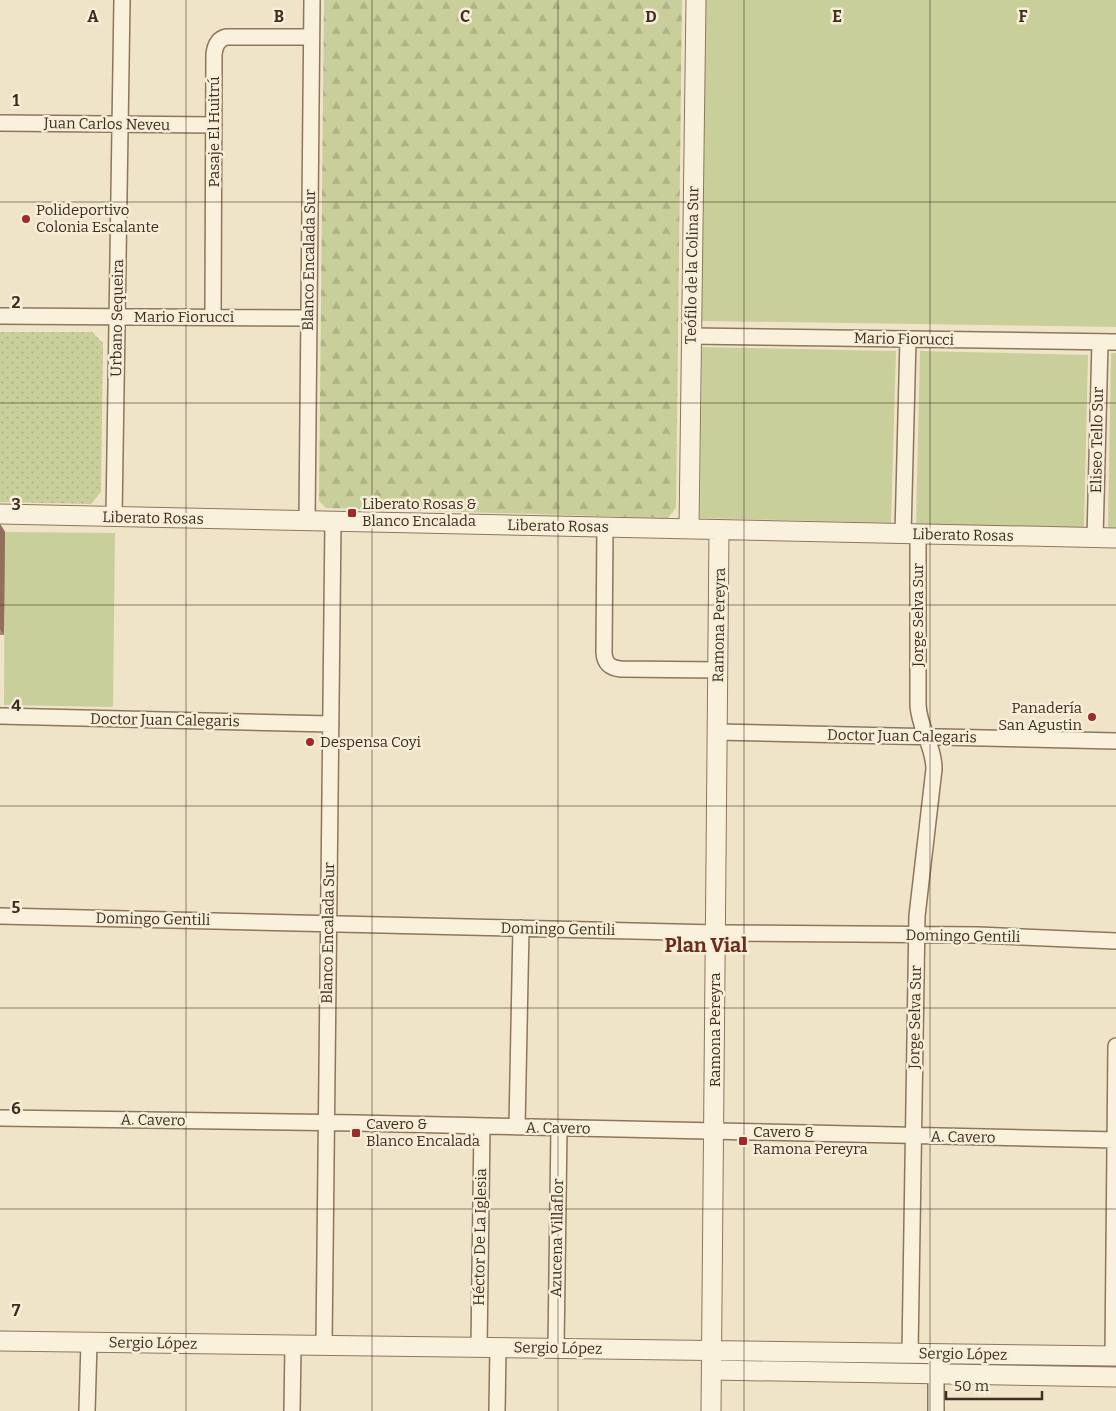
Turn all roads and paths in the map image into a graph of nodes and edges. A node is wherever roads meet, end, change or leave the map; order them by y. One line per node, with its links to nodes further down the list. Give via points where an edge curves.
1 (122, 0): 6 (street, Urbano Sequeira)
2 (312, 0): 4 (street, Blanco Encalada Sur)
3 (696, 0): 12 (street, Teófilo de la Colina Sur)
4 (312, 37): 7 (street, Pasaje El Huitrú, via 230,37 220,40 214,54); 11 (street, Blanco Encalada Sur)
5 (0, 124): 6 (street, Juan Carlos Neveu)
6 (120, 124): 7 (street, Juan Carlos Neveu); 9 (street, Urbano Sequeira)
7 (214, 125): 10 (street, Pasaje El Huitrú)
8 (0, 316): 9 (street, Mario Fiorucci)
9 (117, 316): 10 (street, Mario Fiorucci); 17 (street, Urbano Sequeira)
10 (213, 317): 11 (street, Mario Fiorucci)
11 (309, 318): 18 (street, Blanco Encalada Sur)
12 (691, 336): 13 (street, Mario Fiorucci); 21 (street, Teófilo de la Colina Sur)
13 (908, 339): 14 (street, Mario Fiorucci); 23 (street, Jorge Selva Sur)
14 (1100, 342): 15 (street, Mario Fiorucci); 24 (street, Eliseo Tello Sur)
15 (1116, 342)
16 (0, 514): 17 (street, Liberato Rosas)
17 (114, 517): 18 (street, Liberato Rosas)
18 (307, 521): 19 (street, Liberato Rosas)
19 (333, 521): 20 (street, Liberato Rosas); 28 (street, Blanco Encalada Sur)
20 (605, 527): 21 (street, Liberato Rosas); 26 (street, via 604,653 608,665 621,669)
21 (689, 529): 22 (street, Liberato Rosas)
22 (719, 530): 23 (street, Liberato Rosas); 26 (street, Ramona Pereyra)
23 (911, 534): 24 (street, Liberato Rosas); 30 (street, Jorge Selva Sur, via 918,705)
24 (1095, 538): 25 (street, Liberato Rosas)
25 (1116, 538)
26 (718, 670): 29 (street, Ramona Pereyra)
27 (0, 716): 28 (street, Doctor Juan Calegaris)
28 (331, 724): 33 (street, Blanco Encalada Sur)
29 (718, 732): 30 (street, Doctor Juan Calegaris); 35 (street, Ramona Pereyra)
30 (926, 736): 31 (street, Doctor Juan Calegaris); 36 (street, Jorge Selva Sur, via 934,758 934,769)
31 (1116, 741)
32 (0, 916): 33 (street, Domingo Gentili)
33 (328, 924): 34 (street, Domingo Gentili); 40 (street, Blanco Encalada Sur)
34 (521, 928): 35 (street, Domingo Gentili); 42 (street)
35 (716, 933): 36 (street, Domingo Gentili); 44 (street, Ramona Pereyra)
36 (916, 935): 37 (street, Domingo Gentili); 45 (street, Jorge Selva Sur)
37 (1116, 941)
38 (1116, 1046): 46 (street)
39 (0, 1118): 40 (street, A. Cavero)
40 (326, 1123): 41 (street, A. Cavero); 50 (street, Blanco Encalada Sur)
41 (482, 1126): 42 (street, A. Cavero); 51 (street, Héctor De La Iglesia)
42 (517, 1127): 43 (street, A. Cavero)
43 (559, 1128): 44 (street, A. Cavero); 53 (street, Azucena Villaflor)
44 (714, 1131): 45 (street, A. Cavero); 54 (street, Ramona Pereyra)
45 (913, 1136): 46 (street, A. Cavero); 55 (street, Jorge Selva Sur)
46 (1116, 1140): 57 (street)
47 (0, 1341): 48 (street, Sergio López)
48 (88, 1342): 49 (street, Sergio López); 61 (street)
49 (293, 1344): 50 (street, Sergio López); 62 (street)
50 (324, 1345): 51 (street, Sergio López)
51 (479, 1347): 52 (street, Sergio López)
52 (498, 1347): 53 (street, Sergio López); 63 (street)
53 (556, 1348): 54 (street, Sergio López)
54 (712, 1350): 55 (street, Sergio López); 58 (street, Ramona Pereyra)
55 (910, 1353): 56 (street, Sergio López)
56 (936, 1353): 57 (street, Sergio López); 59 (street)
57 (1115, 1356)
58 (712, 1370): 59 (street, Sergio López); 64 (street, Ramona Pereyra)
59 (936, 1374): 60 (street, Sergio López); 65 (street)
60 (1116, 1377)
61 (87, 1411)
62 (292, 1411)
63 (497, 1411)
64 (711, 1411)
65 (936, 1411)

